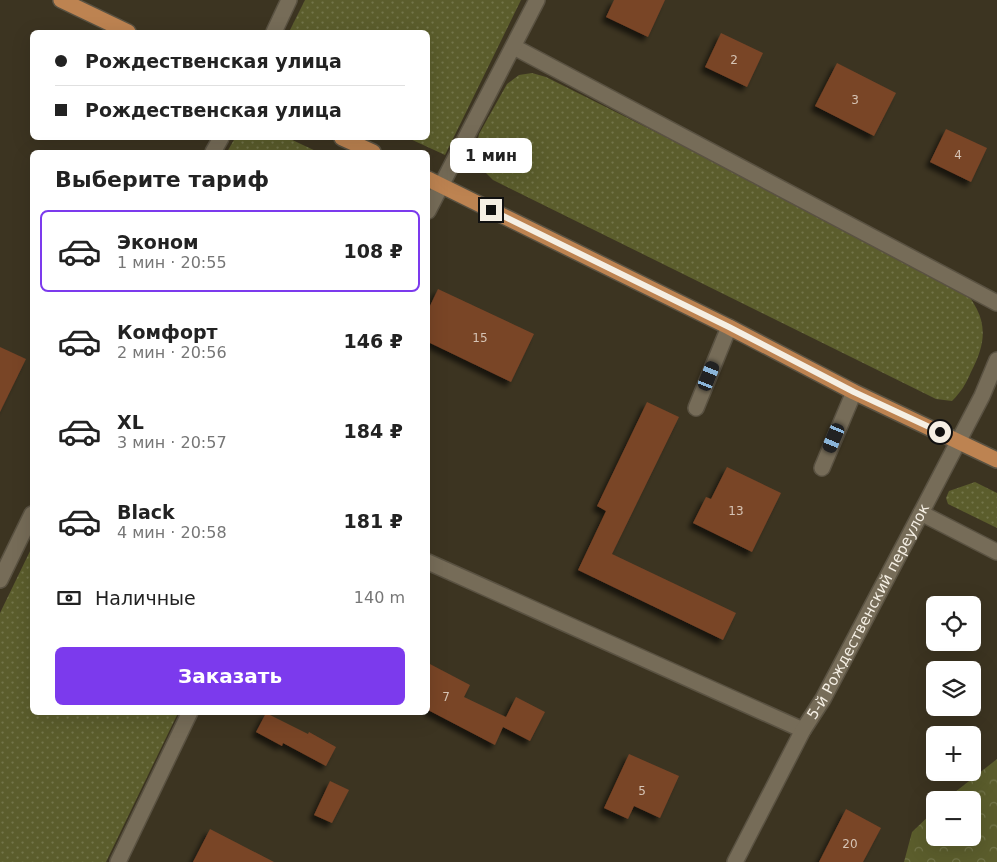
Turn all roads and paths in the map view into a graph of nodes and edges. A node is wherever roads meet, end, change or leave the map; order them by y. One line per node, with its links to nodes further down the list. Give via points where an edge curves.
1 (61, 0): 4 (main road)
2 (289, 0): 5 (street)
3 (537, 0): 6 (street)
4 (124, 30)
5 (275, 30)
6 (514, 47): 9 (street); 11 (street)
7 (346, 140): 8 (main road)
8 (369, 150)
9 (434, 182): 10 (street); 12 (main road)
10 (430, 201)
11 (997, 303)
12 (729, 327): 14 (main road); 15 (street)
13 (997, 360): 16 (street, 5-й Рождественский переулок)
14 (854, 392): 16 (main road); 18 (street)
15 (696, 408)
16 (958, 440): 17 (main road); 19 (street, 5-й Рождественский переулок)
17 (997, 460)
18 (822, 468)
19 (921, 513): 21 (street); 25 (street, 5-й Рождественский переулок, via 823,699)
20 (30, 518): 23 (street)
21 (997, 552)
22 (430, 563): 25 (street)
23 (0, 580)
24 (189, 715): 26 (street)
25 (803, 730): 27 (street, 5-й Рождественский переулок)
26 (118, 862)
27 (735, 862)

